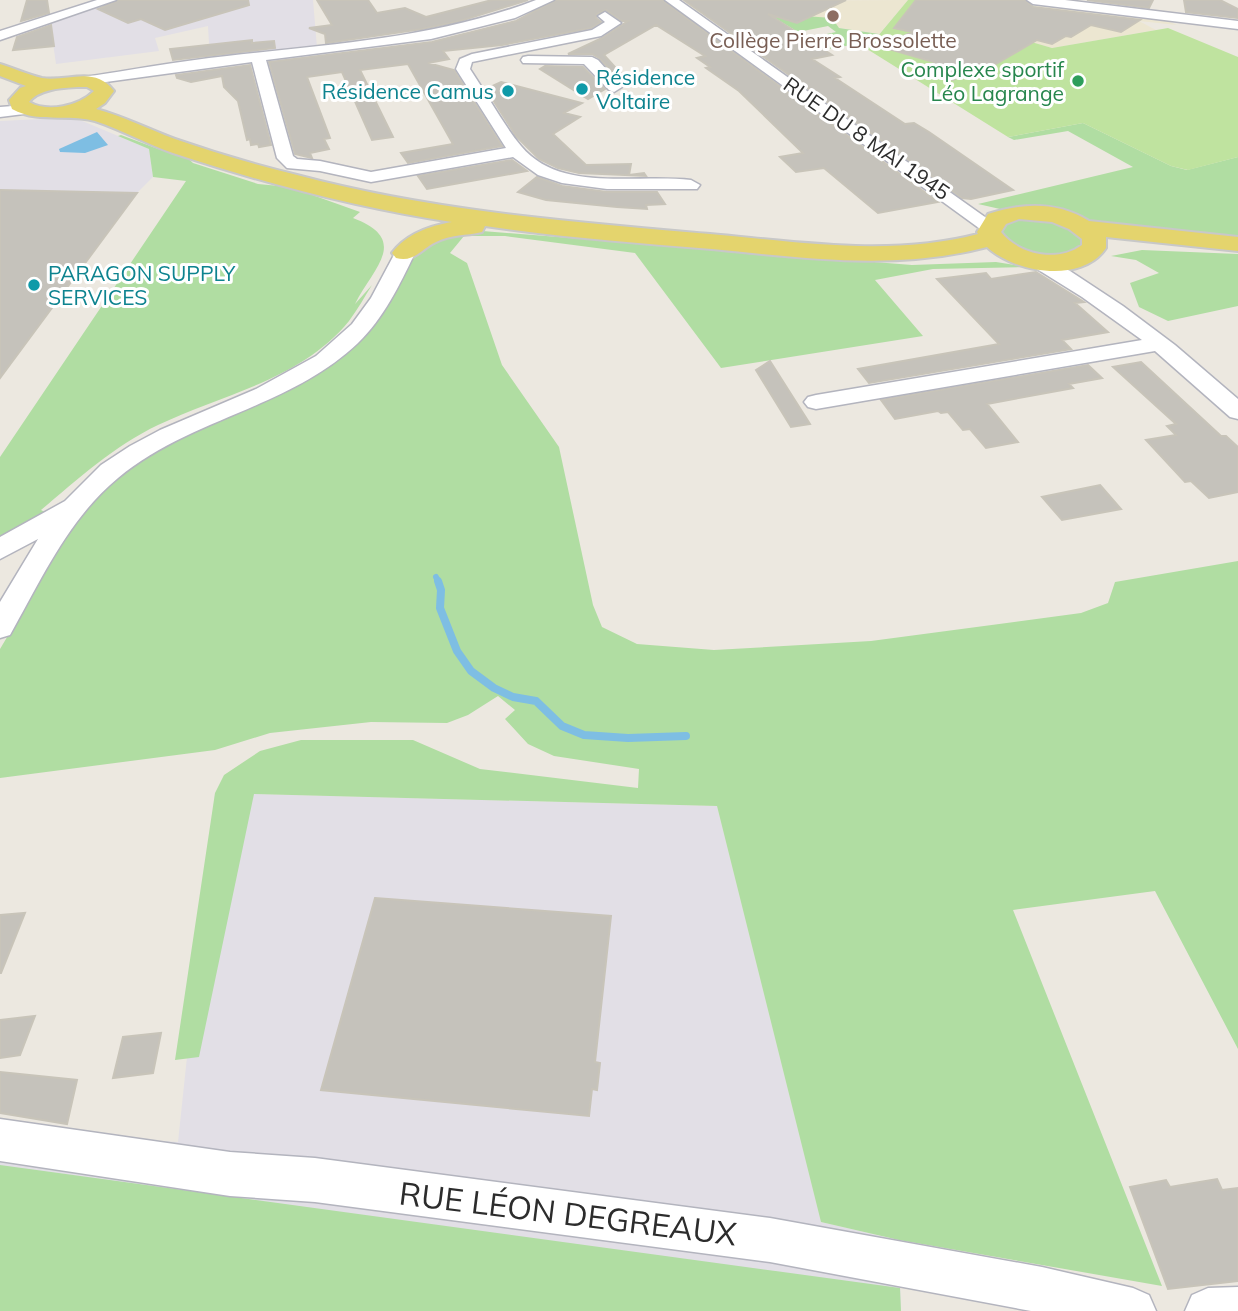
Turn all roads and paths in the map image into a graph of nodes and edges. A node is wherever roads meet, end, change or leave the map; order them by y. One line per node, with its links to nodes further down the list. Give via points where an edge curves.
1 (110, 0): 12 (street)
2 (548, 0): 5 (street)
3 (671, 0): 33 (street, RUE DU 8 MAI 1945)
4 (1033, 0): 9 (street)
5 (527, 3): 13 (street)
6 (1195, 4): 9 (street)
7 (1232, 10): 9 (street)
8 (606, 16): 15 (street, via 614,23 596,33)
9 (1216, 20): 11 (street)
10 (0, 23): 12 (street)
11 (1238, 25)
12 (20, 28): 14 (street)
13 (439, 33): 16 (street); 17 (street)
14 (0, 36)
15 (525, 54): 16 (street); 22 (street, via 587,60)
16 (460, 55): 27 (street, via 463,69)
17 (258, 57): 18 (street); 30 (street, via 285,158)
18 (160, 69): 20 (street); 23 (street, via 121,82)
19 (0, 71): 21 (main road); 24 (main road, via 24,86)
20 (84, 81): 21 (main road); 23 (main road, via 101,86)
21 (49, 84): 24 (main road)
22 (614, 87)
23 (100, 96): 25 (main road); 28 (main road, via 106,110)
24 (18, 102): 25 (main road, via 48,113); 26 (street)
25 (66, 111): 28 (main road, via 95,114)
26 (0, 112)
27 (516, 152): 29 (street); 31 (street, via 562,178 607,184)
28 (217, 159): 30 (main road)
29 (402, 174): 30 (street); 30 (street, via 394,162 374,157)
30 (321, 177): 32 (main road, via 426,211); 37 (main road, via 337,200 398,228)
31 (691, 185)
32 (541, 227): 37 (main road, via 447,229 426,236); 38 (main road)
33 (995, 227): 34 (main road, via 1030,212); 38 (main road, via 942,251); 40 (main road, via 1002,247)
34 (1082, 227): 35 (main road); 39 (main road, via 1094,237 1094,248)
35 (1238, 244)
36 (1238, 251): 39 (main road, via 1135,246)
37 (405, 253): 45 (street, via 370,315 324,360 279,387 140,449)
38 (861, 254): 40 (main road, via 945,262)
39 (1086, 256): 40 (main road, via 1063,262); 41 (street, via 1076,273)
40 (1027, 258): 41 (street)
41 (1081, 286): 42 (street)
42 (1157, 344): 43 (street); 44 (street)
43 (816, 402)
44 (1238, 412)
45 (77, 503): 46 (street); 47 (street)
46 (0, 549)
47 (10, 592): 48 (street)
48 (0, 627)
49 (0, 1140): 51 (street, RUE LÉON DEGREAUX, via 230,1174 315,1180 769,1240)
50 (1238, 1310): 52 (street)
51 (1133, 1311)
52 (1208, 1311)

